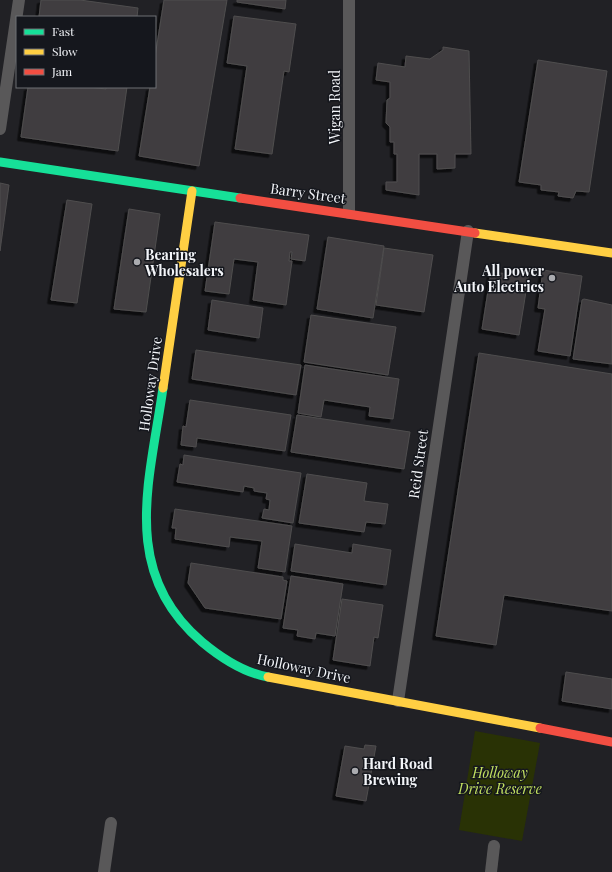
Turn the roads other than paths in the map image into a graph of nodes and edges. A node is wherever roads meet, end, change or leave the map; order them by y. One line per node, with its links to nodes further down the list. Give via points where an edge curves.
1 (19, 0): 3 (street)
2 (349, 0): 8 (street, Wigan Road)
3 (17, 16)
4 (16, 20): 5 (street)
5 (0, 129)
6 (0, 162): 7 (street, Barry Street)
7 (192, 190): 8 (street, Barry Street); 11 (street, Holloway Drive, via 145,514 151,564 160,590 170,608 193,636 225,660 243,669 277,680)
8 (349, 214): 9 (street, Barry Street)
9 (468, 231): 10 (street, Barry Street); 11 (street, Reid Street)
10 (612, 253)
11 (398, 701): 12 (street, Holloway Drive, via 507,724)
12 (612, 742)
13 (111, 823): 15 (street)
14 (494, 846): 16 (street)
15 (104, 872)
16 (491, 872)

